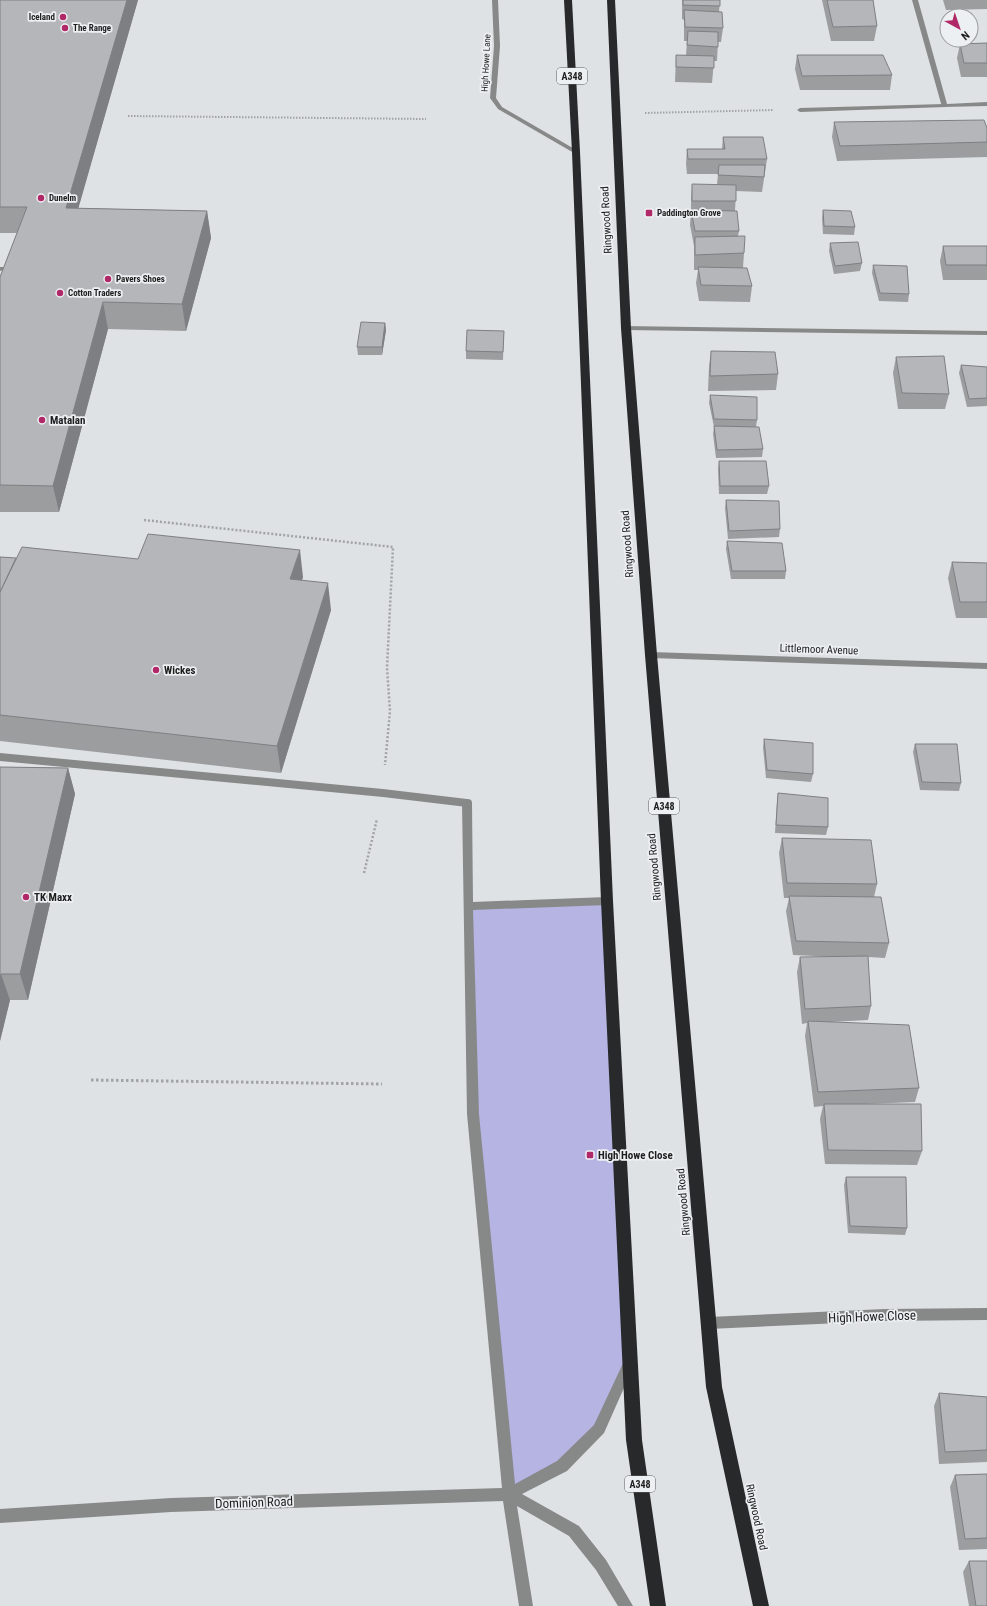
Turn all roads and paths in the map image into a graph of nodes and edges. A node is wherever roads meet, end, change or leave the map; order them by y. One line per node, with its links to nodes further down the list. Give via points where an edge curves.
1 (495, 0): 11 (street, High Howe Lane, via 497,46 493,98 500,108)
2 (568, 0): 11 (highway, A348)
3 (611, 0): 12 (highway, Ringwood Road / A348)
4 (915, 0): 6 (street)
5 (987, 104): 6 (street)
6 (944, 106): 7 (street)
7 (800, 110): 8 (path)
8 (638, 113)
9 (128, 116): 10 (path)
10 (426, 119)
11 (576, 152): 20 (highway, A348)
12 (626, 328): 13 (street); 15 (highway, Ringwood Road / A348)
13 (987, 333)
14 (144, 520): 18 (path, via 393,547 387,668 390,711)
15 (651, 655): 16 (street, Littlemoor Avenue); 25 (highway, Ringwood Road / A348)
16 (987, 666)
17 (0, 757): 18 (street)
18 (383, 793): 19 (path); 21 (street, via 467,803)
19 (364, 873)
20 (607, 901): 21 (street); 26 (highway, A348)
21 (468, 906): 27 (street, via 473,1114)
22 (91, 1080): 23 (path)
23 (382, 1084)
24 (987, 1314): 25 (street, High Howe Close, via 885,1314)
25 (709, 1323): 32 (highway, Ringwood Road / A348, via 714,1387)
26 (630, 1361): 27 (street, via 599,1429 562,1466); 31 (highway, A348, via 634,1440)
27 (509, 1494): 28 (street, Dominion Road, via 171,1505); 29 (street); 30 (street, via 574,1531 601,1565)
28 (0, 1516)
29 (526, 1606)
30 (626, 1606)
31 (658, 1606)
32 (761, 1606)

